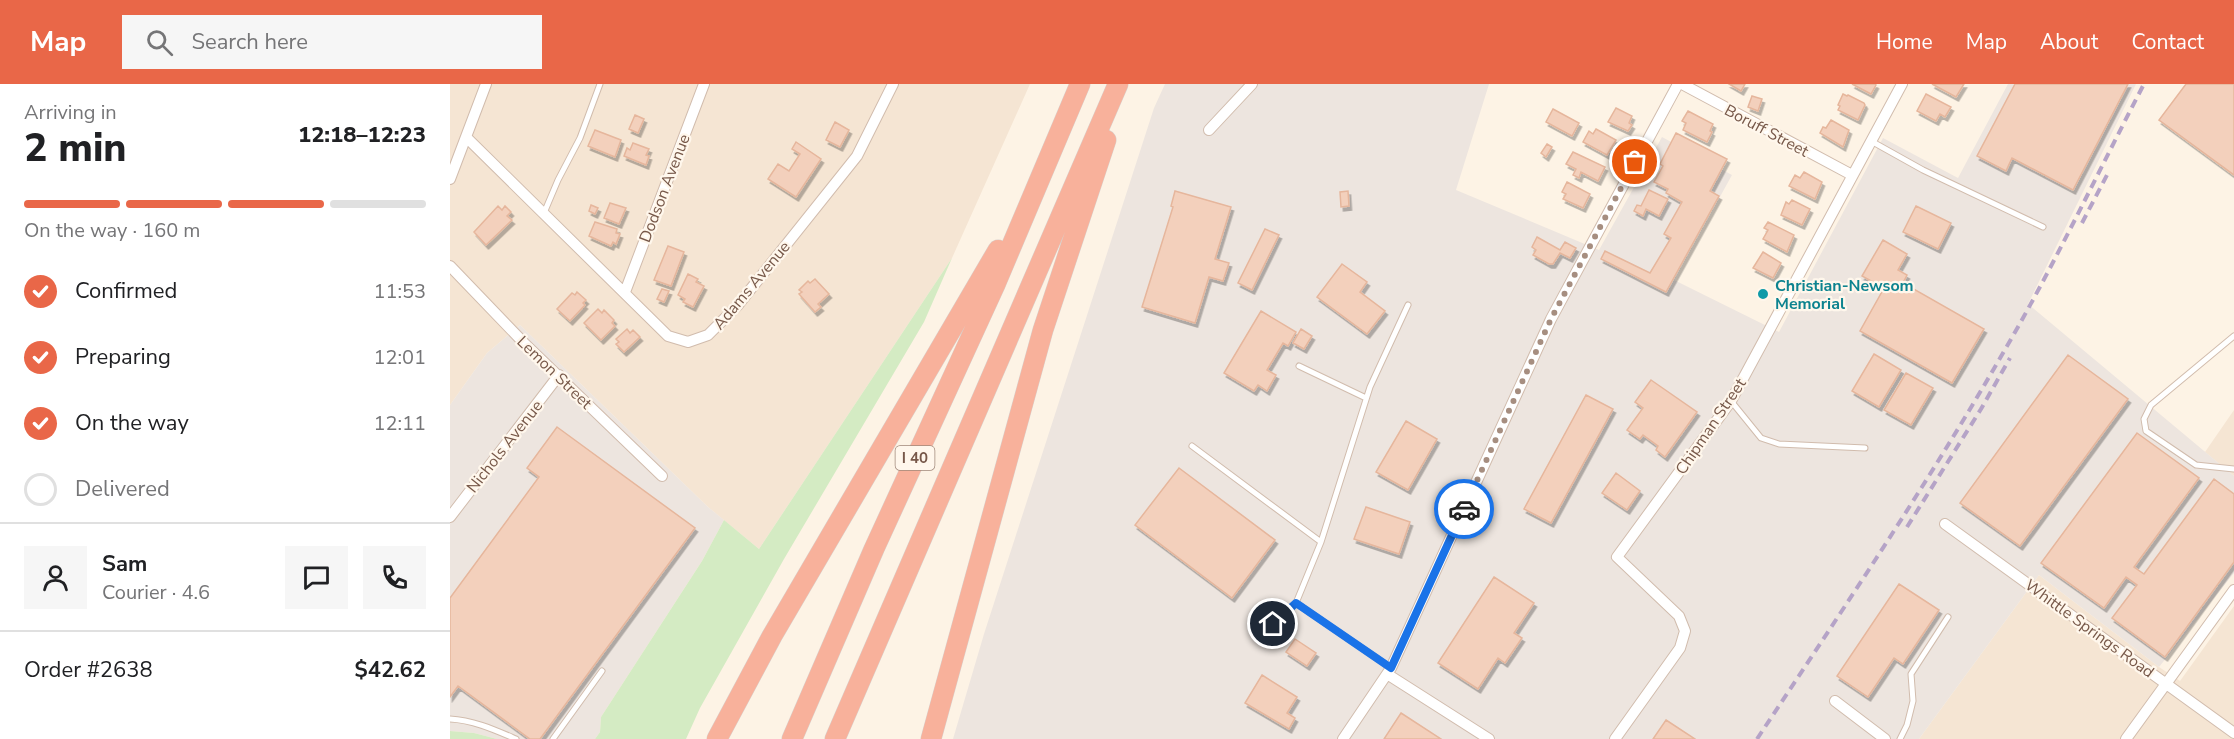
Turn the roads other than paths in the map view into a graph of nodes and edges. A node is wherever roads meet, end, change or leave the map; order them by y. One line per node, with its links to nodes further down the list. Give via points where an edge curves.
1 (486, 84): 12 (street)
2 (600, 84): 17 (lane, via 580,138)
3 (704, 84): 20 (street, Dodson Avenue)
4 (893, 84): 20 (street, Adams Avenue, via 857,156 738,305 708,335 688,342 668,336)
5 (1080, 84): 15 (highway, I 40)
6 (1118, 84): 48 (highway, I 40)
7 (1125, 84): 49 (highway, via 1043,330)
8 (1252, 84): 11 (street)
9 (1680, 84): 14 (street, Boruff Street); 39 (street, via 1551,319)
10 (1902, 84): 13 (street, Chipman Street)
11 (1209, 130)
12 (466, 137): 16 (street); 17 (street, Adams Avenue)
13 (1871, 141): 14 (street, Chipman Street); 18 (lane)
14 (1852, 176): 26 (street, Chipman Street)
15 (1040, 178): 46 (highway, via 772,636); 47 (highway, I 40)
16 (450, 179)
17 (544, 213): 20 (street, Adams Avenue)
18 (2043, 228)
19 (450, 266): 24 (street, Lemon Street)
20 (625, 292)
21 (1408, 305): 25 (lane)
22 (2234, 336): 29 (lane, via 2151,405 2144,419 2146,431 2196,465)
23 (1299, 366): 25 (lane)
24 (559, 375): 30 (street, Lemon Street); 31 (street, Nichols Avenue)
25 (1366, 398): 33 (lane)
26 (1731, 401): 28 (lane, via 1761,438 1779,444); 52 (street, Chipman Street, via 1617,557 1679,616 1685,631 1680,648)
27 (1192, 446): 33 (lane)
28 (1865, 448)
29 (2234, 469)
30 (662, 476)
31 (450, 517)
32 (1945, 524): 40 (street, Whittle Springs Road)
33 (1321, 542): 35 (lane)
34 (2234, 590): 40 (street)
35 (1296, 603): 37 (lane); 39 (lane)
36 (1948, 617): 54 (lane, via 1911,674 1913,701)
37 (1273, 624)
38 (602, 671): 45 (lane)
39 (1389, 671): 50 (street); 51 (street)
40 (2167, 684): 43 (street, Whittle Springs Road); 55 (street)
41 (1835, 701): 53 (street)
42 (450, 719): 44 (lane)
43 (2234, 733)
44 (516, 739)
45 (553, 739)
46 (717, 739)
47 (792, 739)
48 (835, 739)
49 (931, 739)
50 (1343, 739)
51 (1489, 739)
52 (1615, 739)
53 (1885, 739)
54 (1900, 739)
55 (2126, 739)

